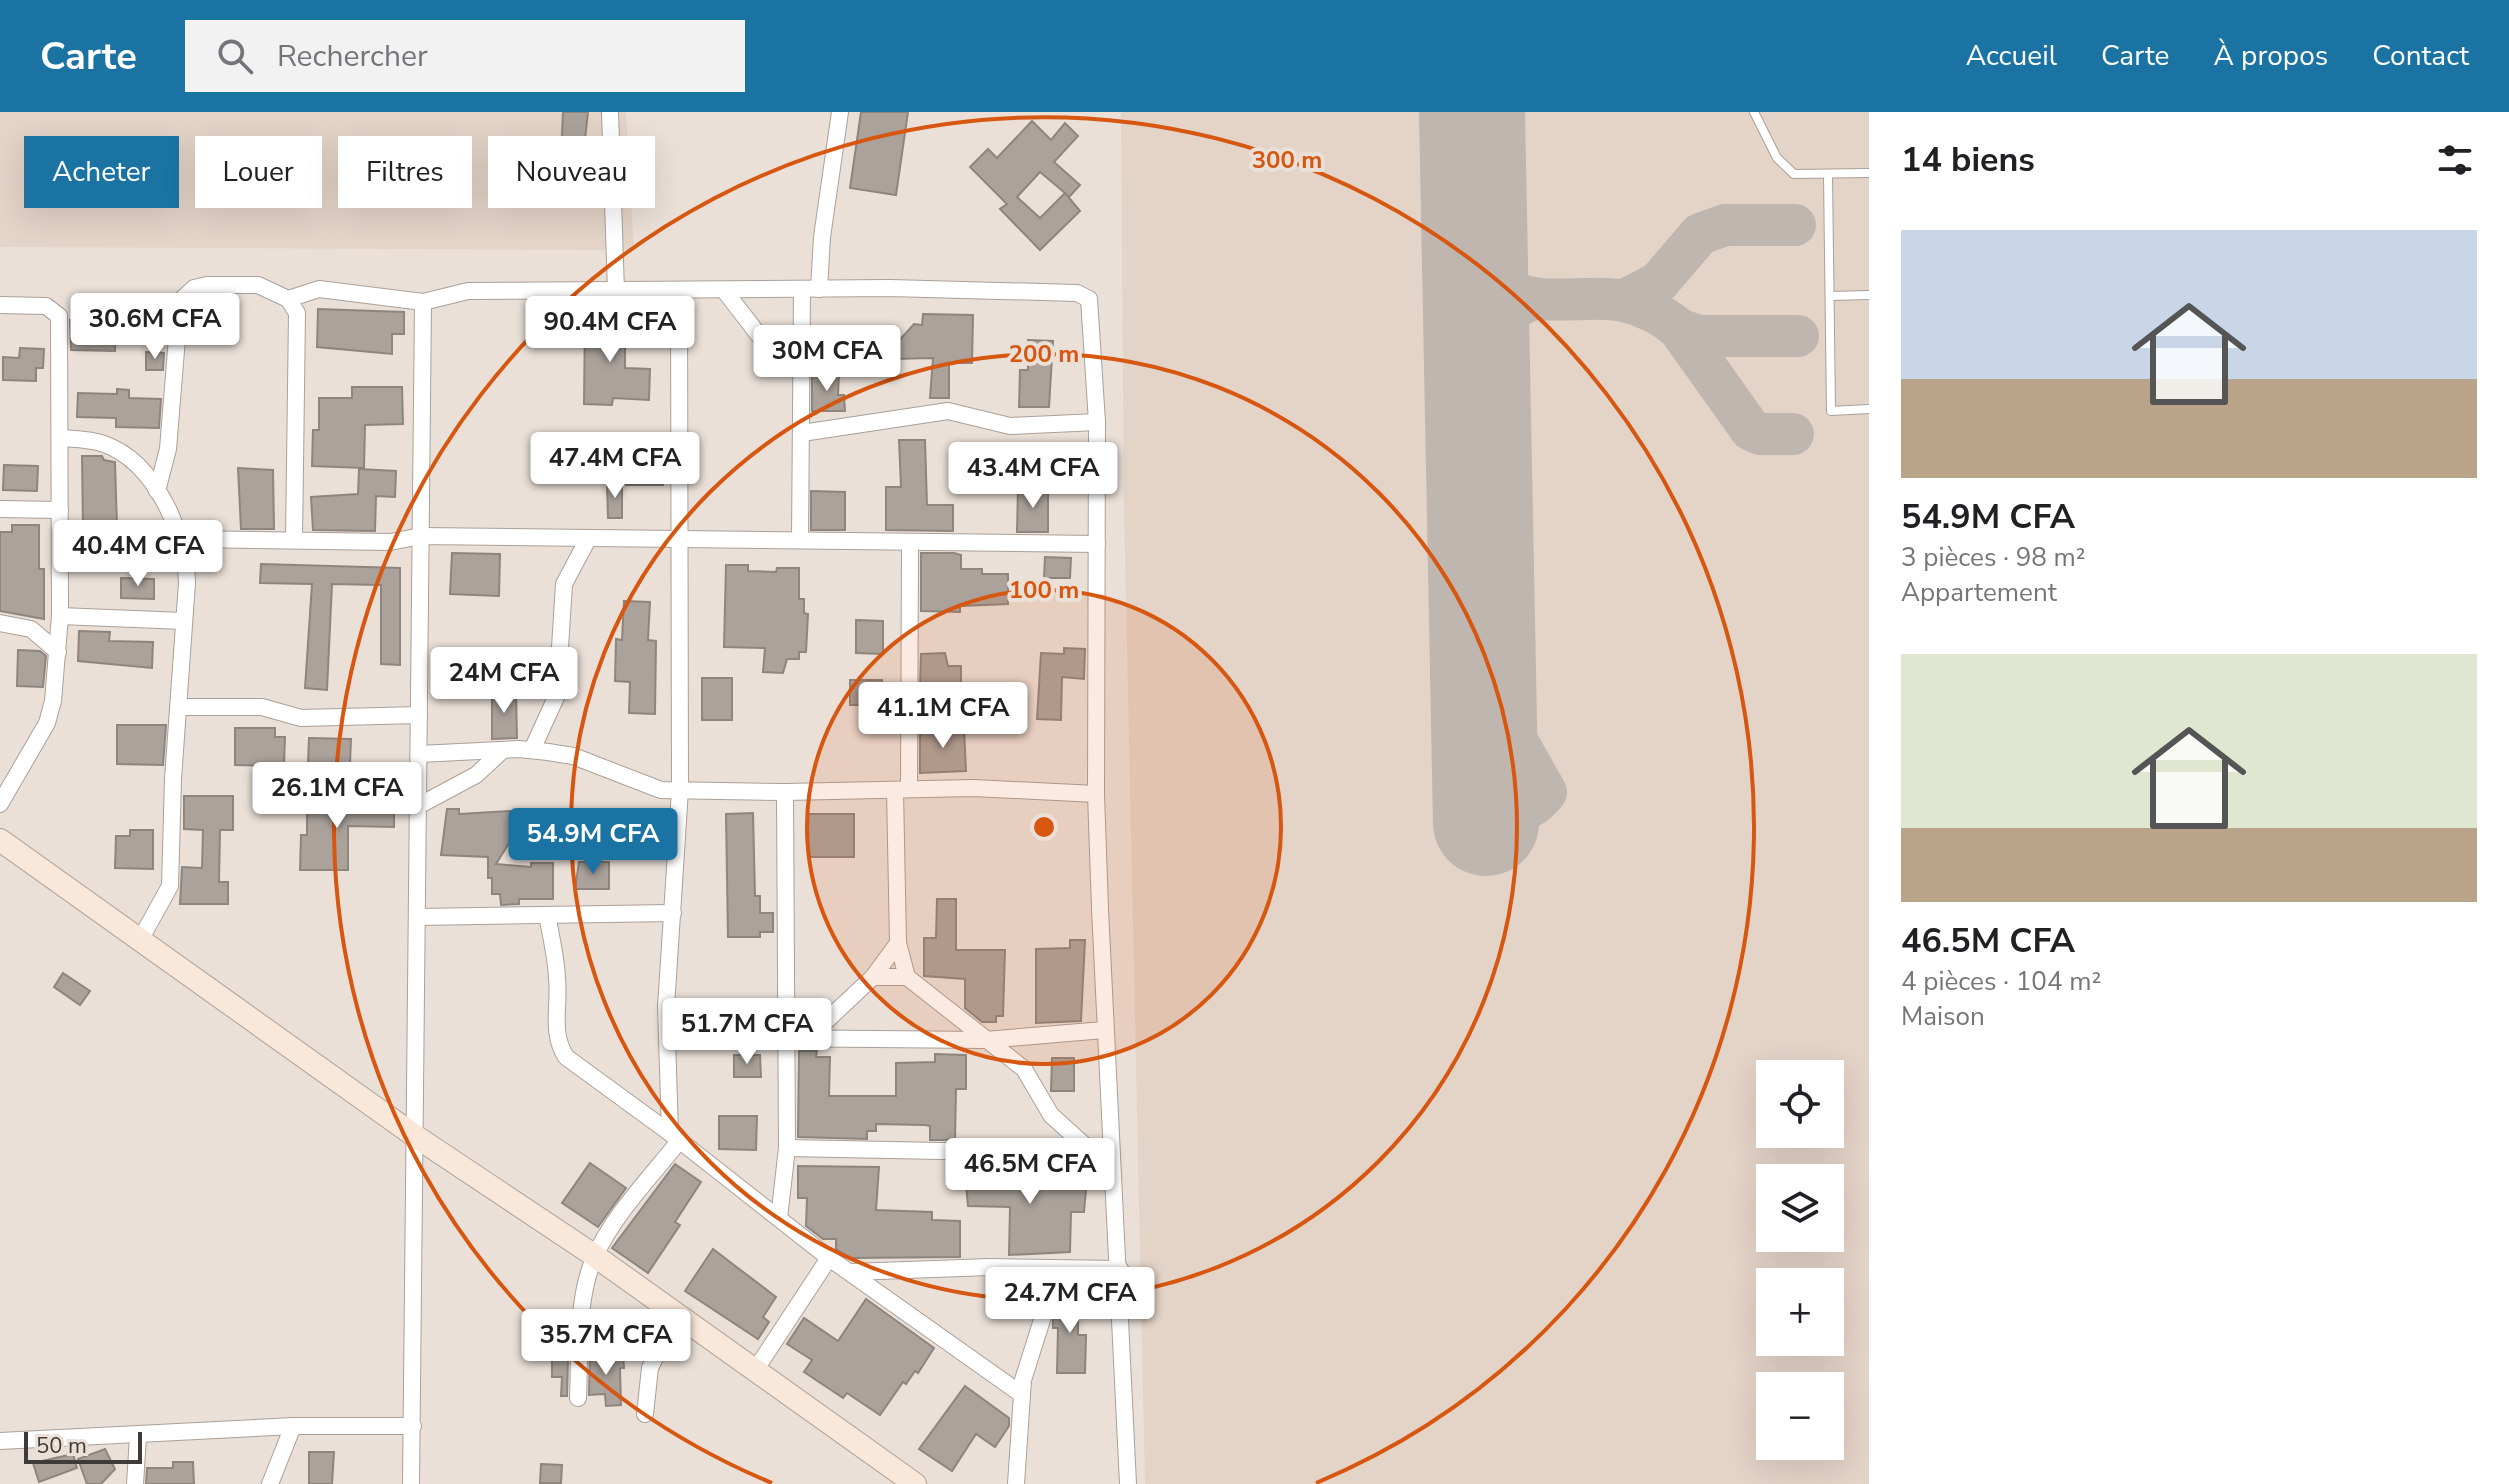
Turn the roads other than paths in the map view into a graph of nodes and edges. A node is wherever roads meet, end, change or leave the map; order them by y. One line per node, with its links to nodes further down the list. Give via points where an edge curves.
1 (610, 112): 9 (street)
2 (840, 112): 6 (street)
3 (1754, 112): 5 (lane, via 1777,158 1794,174)
4 (1869, 173): 5 (lane)
5 (1828, 175): 11 (lane)
6 (811, 289): 8 (street); 15 (street); 17 (street, via 1084,295 1093,313)
7 (679, 290): 8 (street); 9 (street); 28 (street)
8 (724, 290): 15 (street, via 768,347)
9 (616, 291): 13 (street, via 468,291)
10 (1869, 295): 11 (lane)
11 (1830, 296): 16 (lane, via 1831,411)
12 (288, 299): 13 (street, via 319,289); 20 (street, via 258,285 207,285 194,288 180,301 168,449); 26 (street, via 297,313)
13 (423, 302): 23 (street)
14 (0, 305): 19 (street, via 46,306 59,316)
15 (801, 352): 18 (street)
16 (1869, 409)
17 (1097, 422): 18 (street, via 1010,426 948,411); 30 (street)
18 (802, 433): 27 (street)
19 (61, 438): 20 (street, via 108,445); 22 (street)
20 (157, 491): 24 (street)
21 (0, 509): 22 (street)
22 (60, 510): 31 (street)
23 (421, 536): 25 (street); 26 (street, via 390,542); 36 (street)
24 (183, 539): 26 (street); 32 (street)
25 (588, 539): 28 (street); 38 (street, via 564,584 557,695)
26 (294, 540)
27 (800, 540): 28 (street); 29 (street)
28 (677, 541): 40 (street)
29 (910, 544): 30 (street); 41 (street)
30 (1097, 544): 43 (street)
31 (60, 616): 32 (street); 34 (street)
32 (184, 621): 35 (street)
33 (0, 623): 34 (street, via 31,629)
34 (58, 652): 44 (street, via 51,713)
35 (179, 707): 36 (street, via 262,707 310,718); 50 (street, via 170,886)
36 (419, 715): 39 (street)
37 (503, 750): 38 (street); 39 (street); 45 (street, via 476,775)
38 (532, 750): 40 (street, via 573,756 645,785)
39 (419, 754): 45 (street)
40 (680, 790): 42 (street); 47 (street)
41 (902, 790): 42 (street); 43 (street); 51 (street)
42 (785, 792): 57 (street)
43 (1096, 794): 55 (street)
44 (0, 804)
45 (418, 806): 49 (street)
46 (0, 840): 50 (street)
47 (673, 913): 48 (street); 56 (street)
48 (547, 915): 49 (street); 62 (street, via 557,973 558,1045 580,1069)
49 (417, 917): 61 (street)
50 (140, 940): 61 (street)
51 (898, 943): 52 (street); 53 (street)
52 (873, 977): 53 (street); 54 (street)
53 (907, 977): 60 (street)
54 (833, 1014): 58 (street); 59 (street)
55 (1104, 1030): 60 (street); 64 (street)
56 (668, 1037): 57 (street); 62 (street)
57 (787, 1038): 58 (street); 63 (street)
58 (808, 1038): 59 (street)
59 (868, 1038): 60 (street)
60 (985, 1040): 65 (street, via 1024,1069 1051,1115)
61 (415, 1136): 67 (street); 78 (street)
62 (674, 1137): 66 (street); 67 (street)
63 (787, 1148): 65 (street); 66 (street)
64 (1113, 1153): 65 (street); 70 (street)
65 (1094, 1154)
66 (779, 1218): 68 (street)
67 (595, 1256): 72 (street); 75 (street, via 581,1321)
68 (829, 1258): 71 (street); 73 (street)
69 (1058, 1269): 70 (street); 71 (street); 74 (street)
70 (1120, 1269): 86 (street)
71 (852, 1272): 74 (street)
72 (675, 1316): 73 (street); 76 (street, via 650,1368)
73 (756, 1369): 84 (street)
74 (1021, 1394): 85 (street)
75 (578, 1398)
76 (645, 1414)
77 (293, 1426): 78 (street); 79 (street); 82 (street)
78 (413, 1426): 83 (street)
79 (138, 1437): 80 (street); 81 (street)
80 (0, 1441)
81 (135, 1484)
82 (270, 1484)
83 (411, 1484)
84 (915, 1484)
85 (1016, 1484)
86 (1128, 1484)

